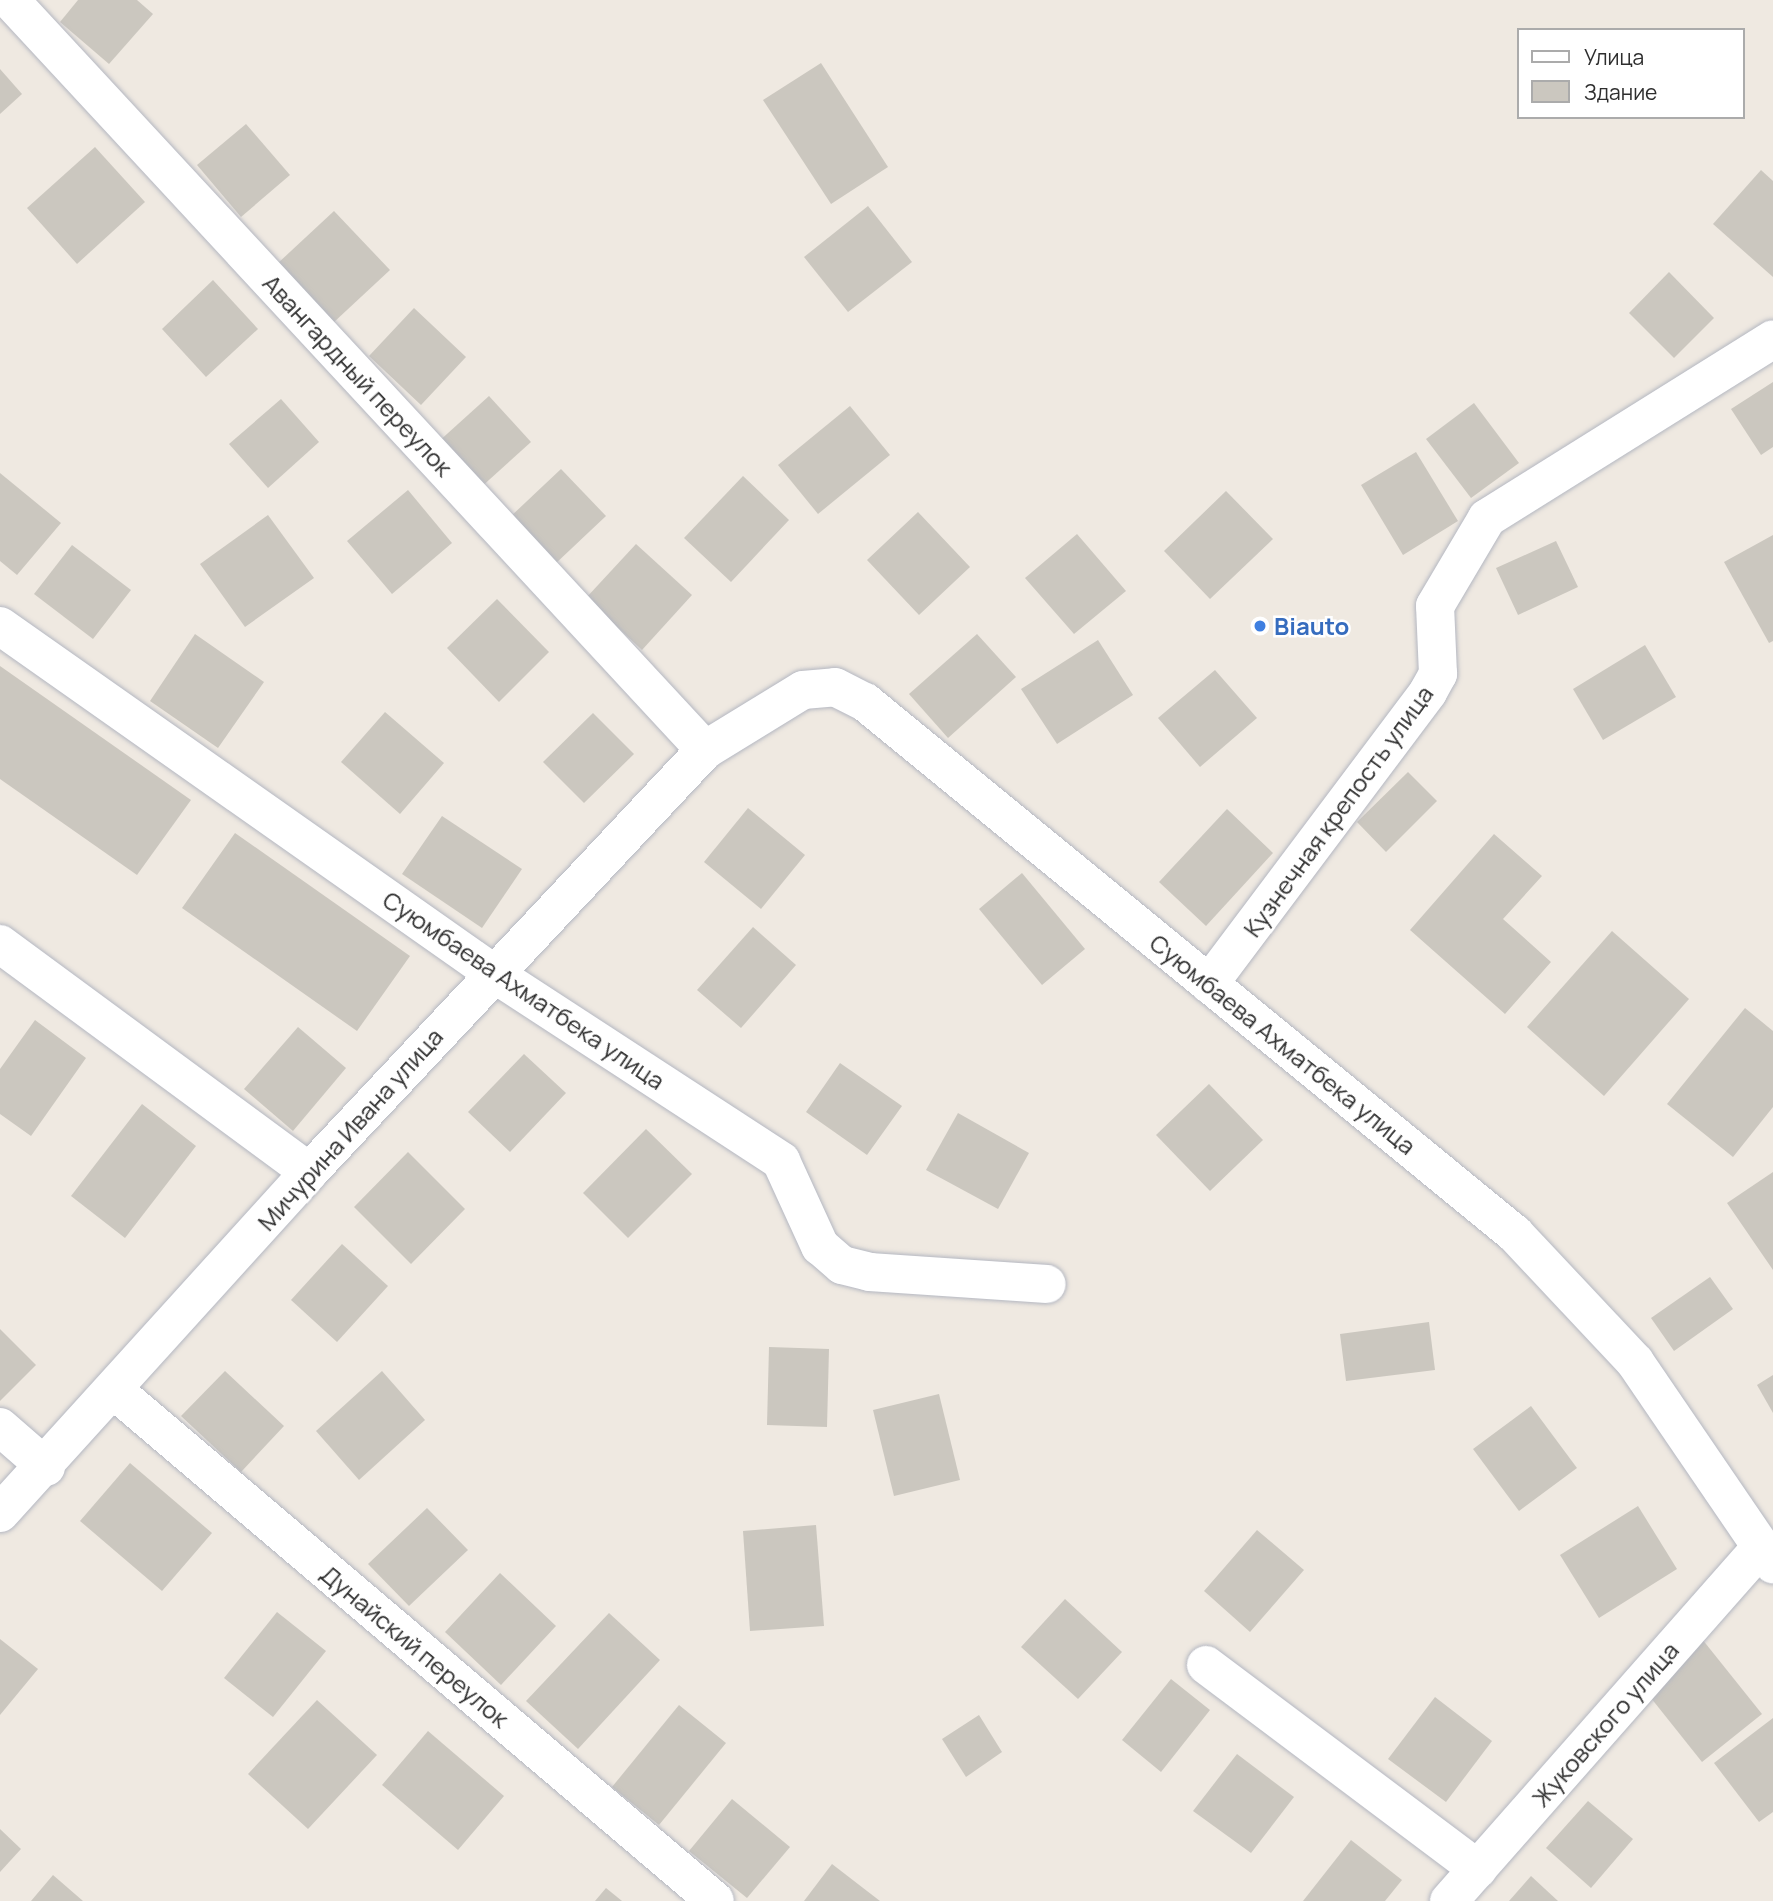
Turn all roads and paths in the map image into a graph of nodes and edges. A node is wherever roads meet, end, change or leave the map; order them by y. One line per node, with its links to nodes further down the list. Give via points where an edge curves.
1 (10, 0): 4 (street, Авангардный переулок)
2 (1773, 339): 7 (street, Кузнечная крепость улица, via 1480,526 1436,606 1438,674 1428,692)
3 (0, 626): 6 (street, Суюмбаева Ахматбека улица)
4 (705, 750): 6 (street, Мичурина Ивана улица); 7 (street, Суюмбаева Ахматбека улица, via 803,690 835,687 864,702)
5 (0, 944): 8 (street)
6 (493, 973): 8 (street, Мичурина Ивана улица); 9 (street, Суюмбаева Ахматбека улица, via 780,1161 820,1246 842,1265 870,1272)
7 (1209, 984): 14 (street, Суюмбаева Ахматбека улица, via 1515,1234 1635,1362)
8 (309, 1171): 10 (street, Мичурина Ивана улица)
9 (1047, 1284)
10 (116, 1391): 12 (street, Мичурина Ивана улица); 17 (street, Дунайский переулок)
11 (0, 1427): 12 (street)
12 (46, 1467): 13 (street, Мичурина Ивана улица)
13 (0, 1513)
14 (1767, 1556): 16 (street, Жуковского улица)
15 (1206, 1665): 16 (street)
16 (1478, 1869): 18 (street, Жуковского улица)
17 (715, 1901)
18 (1449, 1901)

